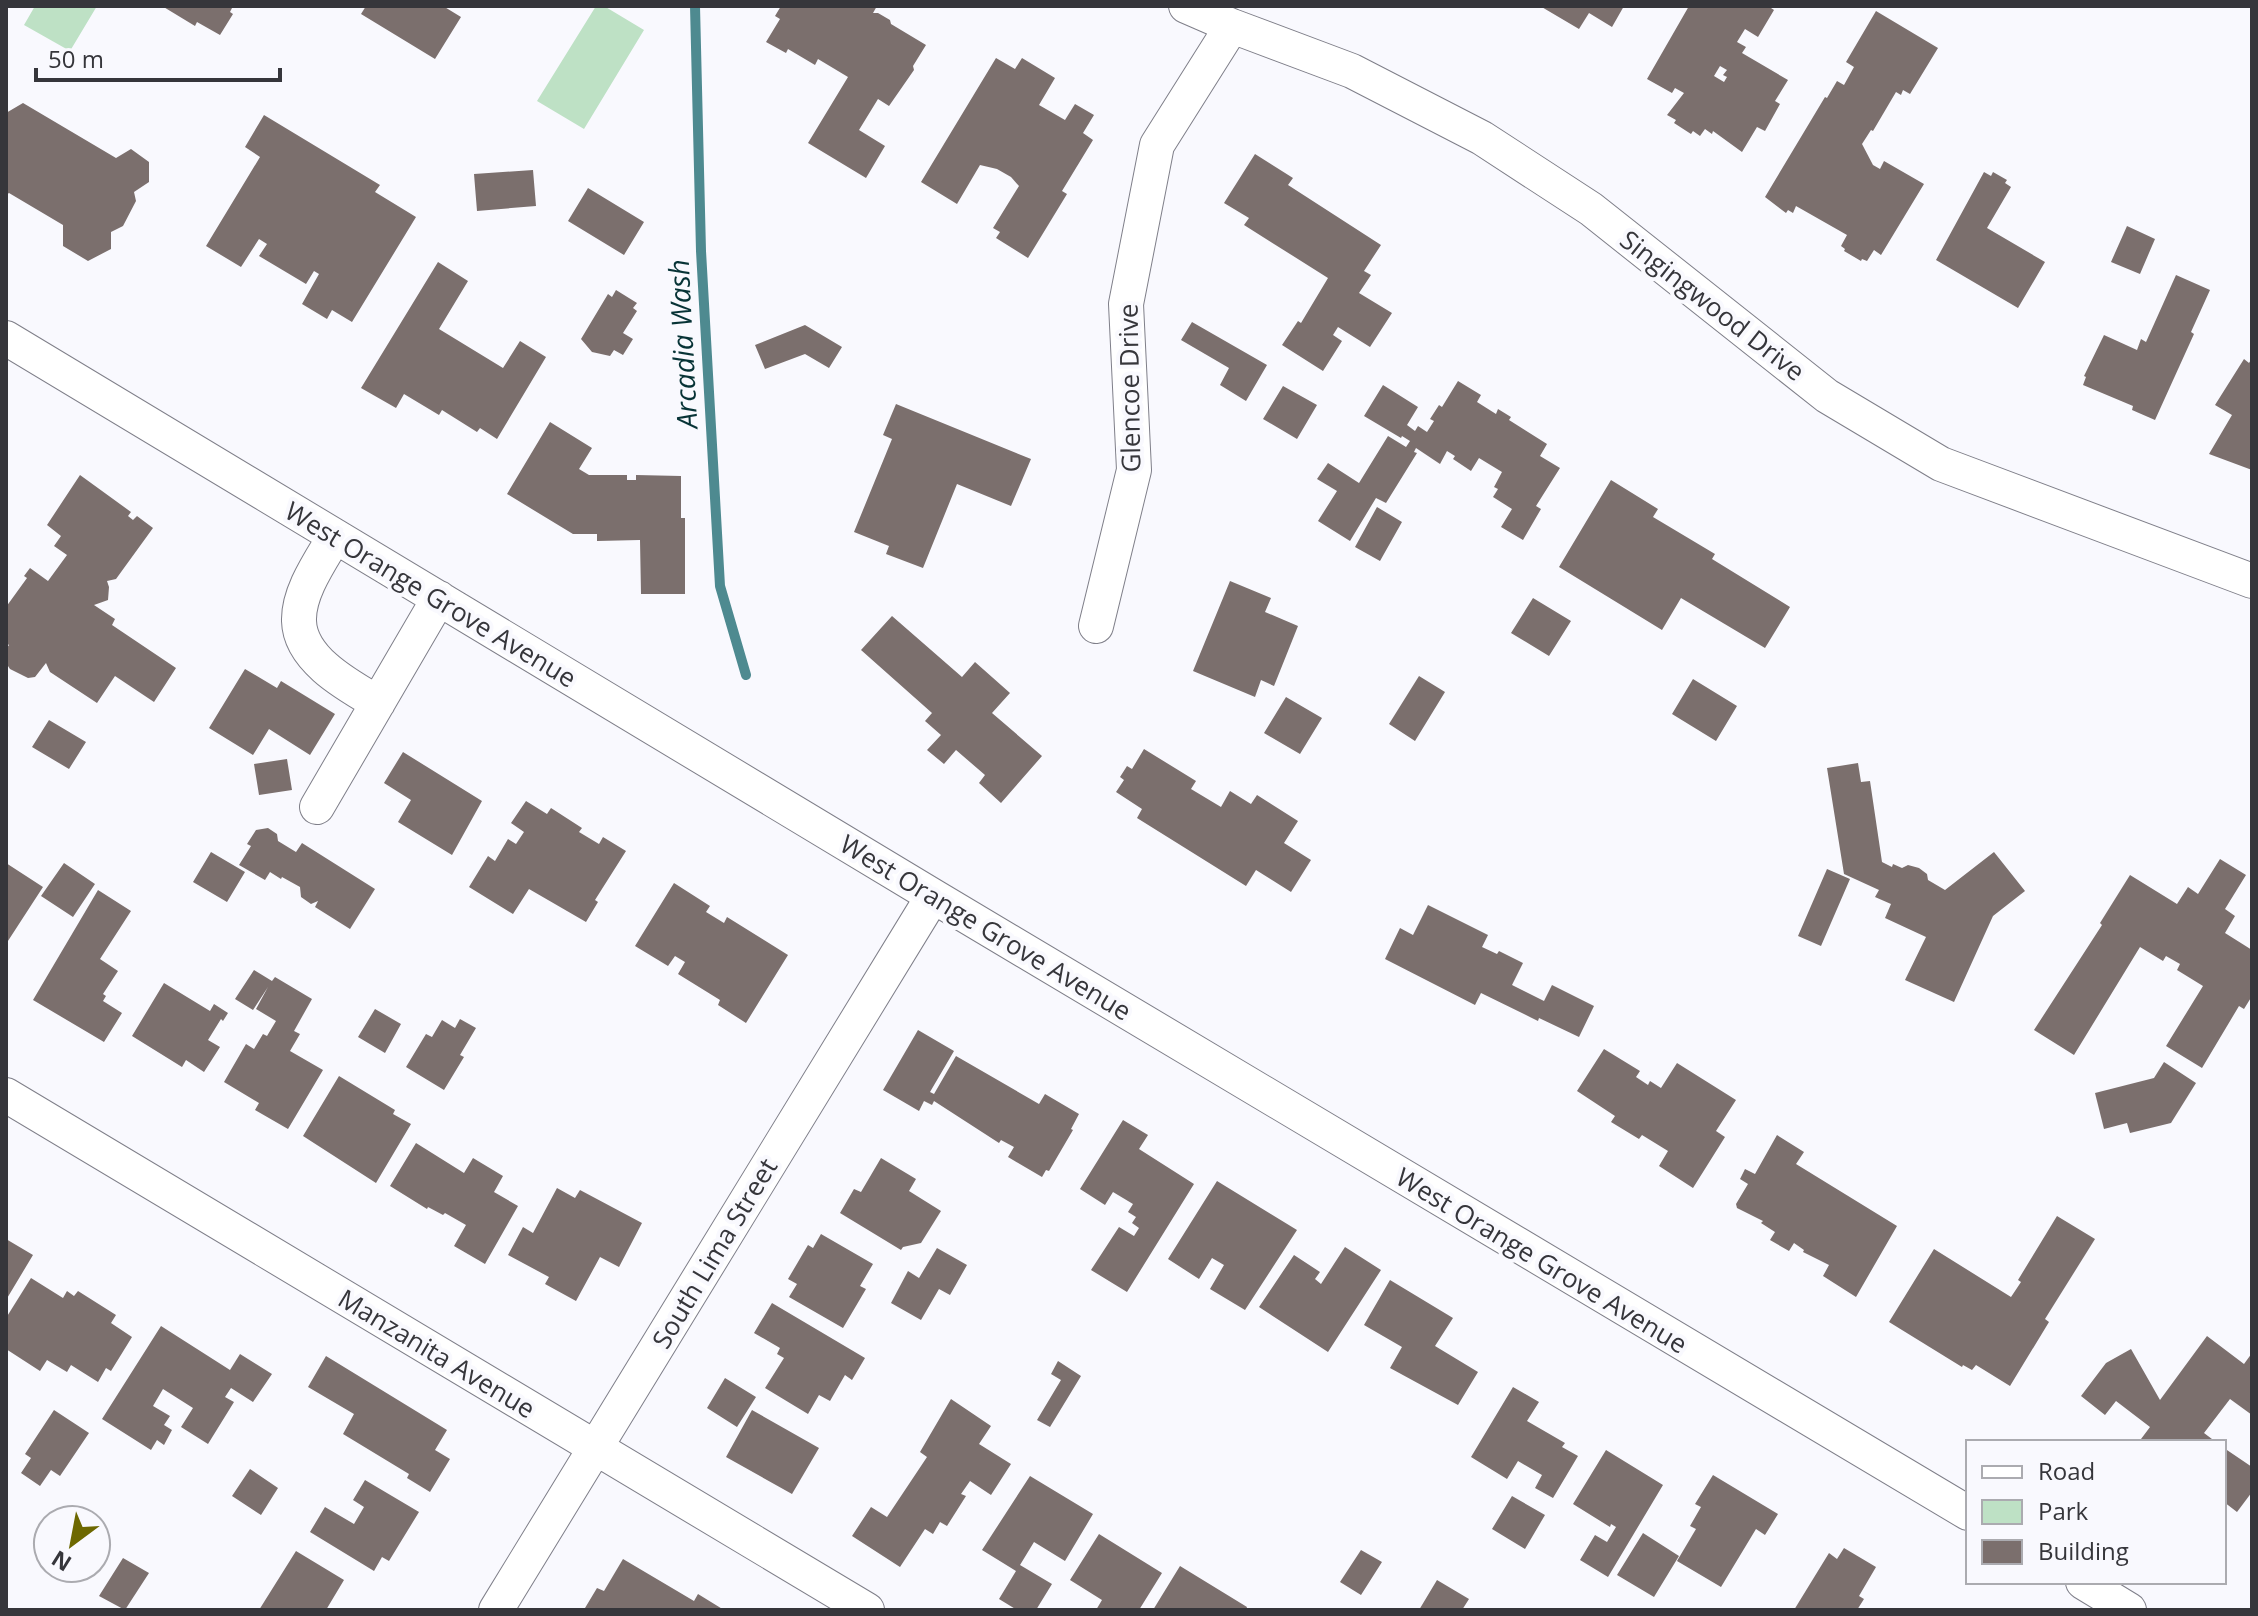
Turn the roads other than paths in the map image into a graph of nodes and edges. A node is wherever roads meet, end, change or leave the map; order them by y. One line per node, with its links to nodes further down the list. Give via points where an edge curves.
1 (1186, 6): 2 (street, Singingwood Drive)
2 (1232, 26): 5 (street, Singingwood Drive, via 1352,71 1482,138 1591,209 1827,396 1941,464); 7 (street, Glencoe Drive, via 1157,145 1126,304 1134,470)
3 (6, 338): 4 (street, West Orange Grove Avenue)
4 (335, 536): 6 (street, West Orange Grove Avenue); 8 (street, via 303,597 298,623 309,651 337,679)
5 (2252, 581)
6 (439, 598): 8 (street); 10 (street, West Orange Grove Avenue)
7 (1096, 626)
8 (378, 703): 9 (street)
9 (317, 807)
10 (933, 896): 12 (street, South Lima Street); 13 (street, West Orange Grove Avenue)
11 (6, 1095): 12 (street, Manzanita Avenue)
12 (595, 1448): 15 (street, South Lima Street); 16 (street, Manzanita Avenue)
13 (1966, 1512)
14 (2085, 1593): 17 (street)
15 (496, 1610)
16 (867, 1610)
17 (2129, 1610)

